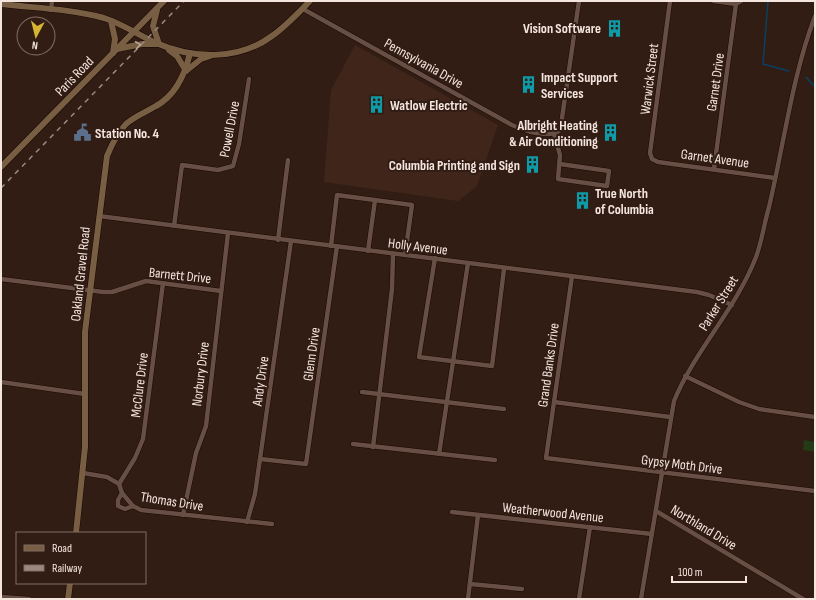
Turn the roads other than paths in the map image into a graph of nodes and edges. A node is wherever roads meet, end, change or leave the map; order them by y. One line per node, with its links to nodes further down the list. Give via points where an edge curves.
1 (52, 1): 12 (street)
2 (164, 1): 10 (main road, Paris Road)
3 (310, 1): 11 (main road)
4 (579, 1): 22 (street, via 559,131)
5 (670, 1): 23 (street, Warwick Street, via 650,153)
6 (714, 1): 9 (street)
7 (741, 1): 9 (street)
8 (1, 4): 12 (main road)
9 (736, 4): 27 (street, Garnet Drive)
10 (157, 9): 15 (main road, Paris Road); 16 (main road, via 153,26)
11 (303, 9): 19 (main road, via 263,42 232,54); 22 (street, Pennsylvania Drive, via 512,125 530,132)
12 (51, 10): 14 (main road, via 87,14)
13 (815, 16): 28 (street, Parker Street, via 803,53)
14 (111, 21): 15 (main road); 17 (main road)
15 (135, 31): 16 (main road); 17 (main road, Paris Road)
16 (161, 44): 17 (main road, one-way to 16, via 142,44); 18 (main road); 20 (main road, via 177,56)
17 (115, 51): 26 (main road, Paris Road)
18 (190, 53): 19 (main road); 20 (main road, Oakland Gravel Road)
19 (214, 56): 20 (main road, via 201,59)
20 (186, 71): 30 (main road, Oakland Gravel Road, via 168,98 126,124 112,142 104,168)
21 (248, 79): 31 (street, Powell Drive, via 239,144 233,166 218,170 182,165)
22 (554, 134): 25 (street)
23 (652, 159): 27 (street, Garnet Avenue, via 658,162)
24 (288, 160): 33 (street)
25 (560, 164): 25 (street, via 609,171 607,186 558,179)
26 (1, 167)
27 (714, 169): 28 (street, Garnet Avenue)
28 (775, 178): 48 (street, Parker Street, via 756,255)
29 (375, 200): 35 (street, via 337,195); 37 (street); 39 (street, via 412,205)
30 (98, 216): 31 (street, Holly Avenue); 46 (main road, Oakland Gravel Road)
31 (174, 226): 32 (street, Holly Avenue)
32 (228, 233): 33 (street, Holly Avenue); 47 (street, Norbury Drive)
33 (278, 240): 34 (street, Holly Avenue)
34 (291, 241): 35 (street, Holly Avenue); 64 (street, Andy Drive)
35 (331, 246): 36 (street, Holly Avenue)
36 (337, 246): 37 (street, Holly Avenue); 64 (street, Glenn Drive, via 306,464)
37 (368, 251): 38 (street, Holly Avenue)
38 (393, 254): 39 (street, Holly Avenue); 53 (street, via 392,289)
39 (405, 255): 40 (street, Holly Avenue)
40 (435, 258): 41 (street, Holly Avenue); 49 (street, via 419,357)
41 (468, 263): 42 (street, Holly Avenue); 49 (street)
42 (504, 268): 43 (street, Holly Avenue); 49 (street, via 492,366)
43 (572, 276): 48 (street, Holly Avenue, via 697,292); 56 (street, Grand Banks Drive)
44 (1, 279): 46 (street, Barnett Drive)
45 (163, 283): 46 (street, Barnett Drive, via 146,281 112,292); 47 (street, Barnett Drive); 68 (street, McClure Drive, via 143,439)
46 (90, 291): 54 (main road, Oakland Gravel Road, via 84,350)
47 (221, 291): 74 (street, Norbury Drive, via 206,426 196,453)
48 (732, 305): 50 (street, Parker Street)
49 (454, 362): 55 (street)
50 (686, 376): 58 (street, Parker Street, via 674,401); 59 (street, via 759,409)
51 (1, 382): 54 (street)
52 (362, 392): 53 (street)
53 (378, 393): 55 (street); 61 (street)
54 (85, 394): 67 (main road, Oakland Gravel Road)
55 (448, 402): 57 (street); 62 (street)
56 (554, 402): 58 (street); 63 (street, Grand Banks Drive)
57 (504, 409)
58 (670, 417): 66 (street, Parker Street)
59 (815, 417)
60 (353, 444): 61 (street)
61 (374, 447): 62 (street)
62 (438, 454): 65 (street)
63 (546, 458): 66 (street, Gypsy Moth Drive)
64 (260, 459): 76 (street, Andy Drive, via 255,494)
65 (495, 460)
66 (662, 472): 69 (street, Gypsy Moth Drive); 72 (street, Parker Street)
67 (83, 473): 68 (street, via 107,477); 79 (main road, Oakland Gravel Road)
68 (119, 484): 70 (street, Thomas Drive)
69 (815, 491)
70 (122, 493): 71 (street, Thomas Drive); 71 (street, via 118,506 125,509)
71 (133, 506): 74 (street, Thomas Drive, via 141,510)
72 (656, 511): 80 (street, Parker Street); 90 (street, Northland Drive)
73 (452, 512): 75 (street, Weatherwood Avenue)
74 (183, 515): 76 (street, Thomas Drive)
75 (478, 515): 78 (street, Weatherwood Avenue); 82 (street)
76 (247, 522): 77 (street, Thomas Drive)
77 (272, 524)
78 (590, 527): 80 (street, Weatherwood Avenue); 88 (street)
79 (76, 532)
80 (652, 534): 89 (street, Parker Street)
81 (70, 584): 86 (main road)
82 (470, 584): 83 (street); 87 (street)
83 (522, 589)
84 (1, 598): 85 (street)
85 (28, 599)
86 (68, 599)
87 (468, 599)
88 (579, 599)
89 (641, 599)
90 (803, 599)

